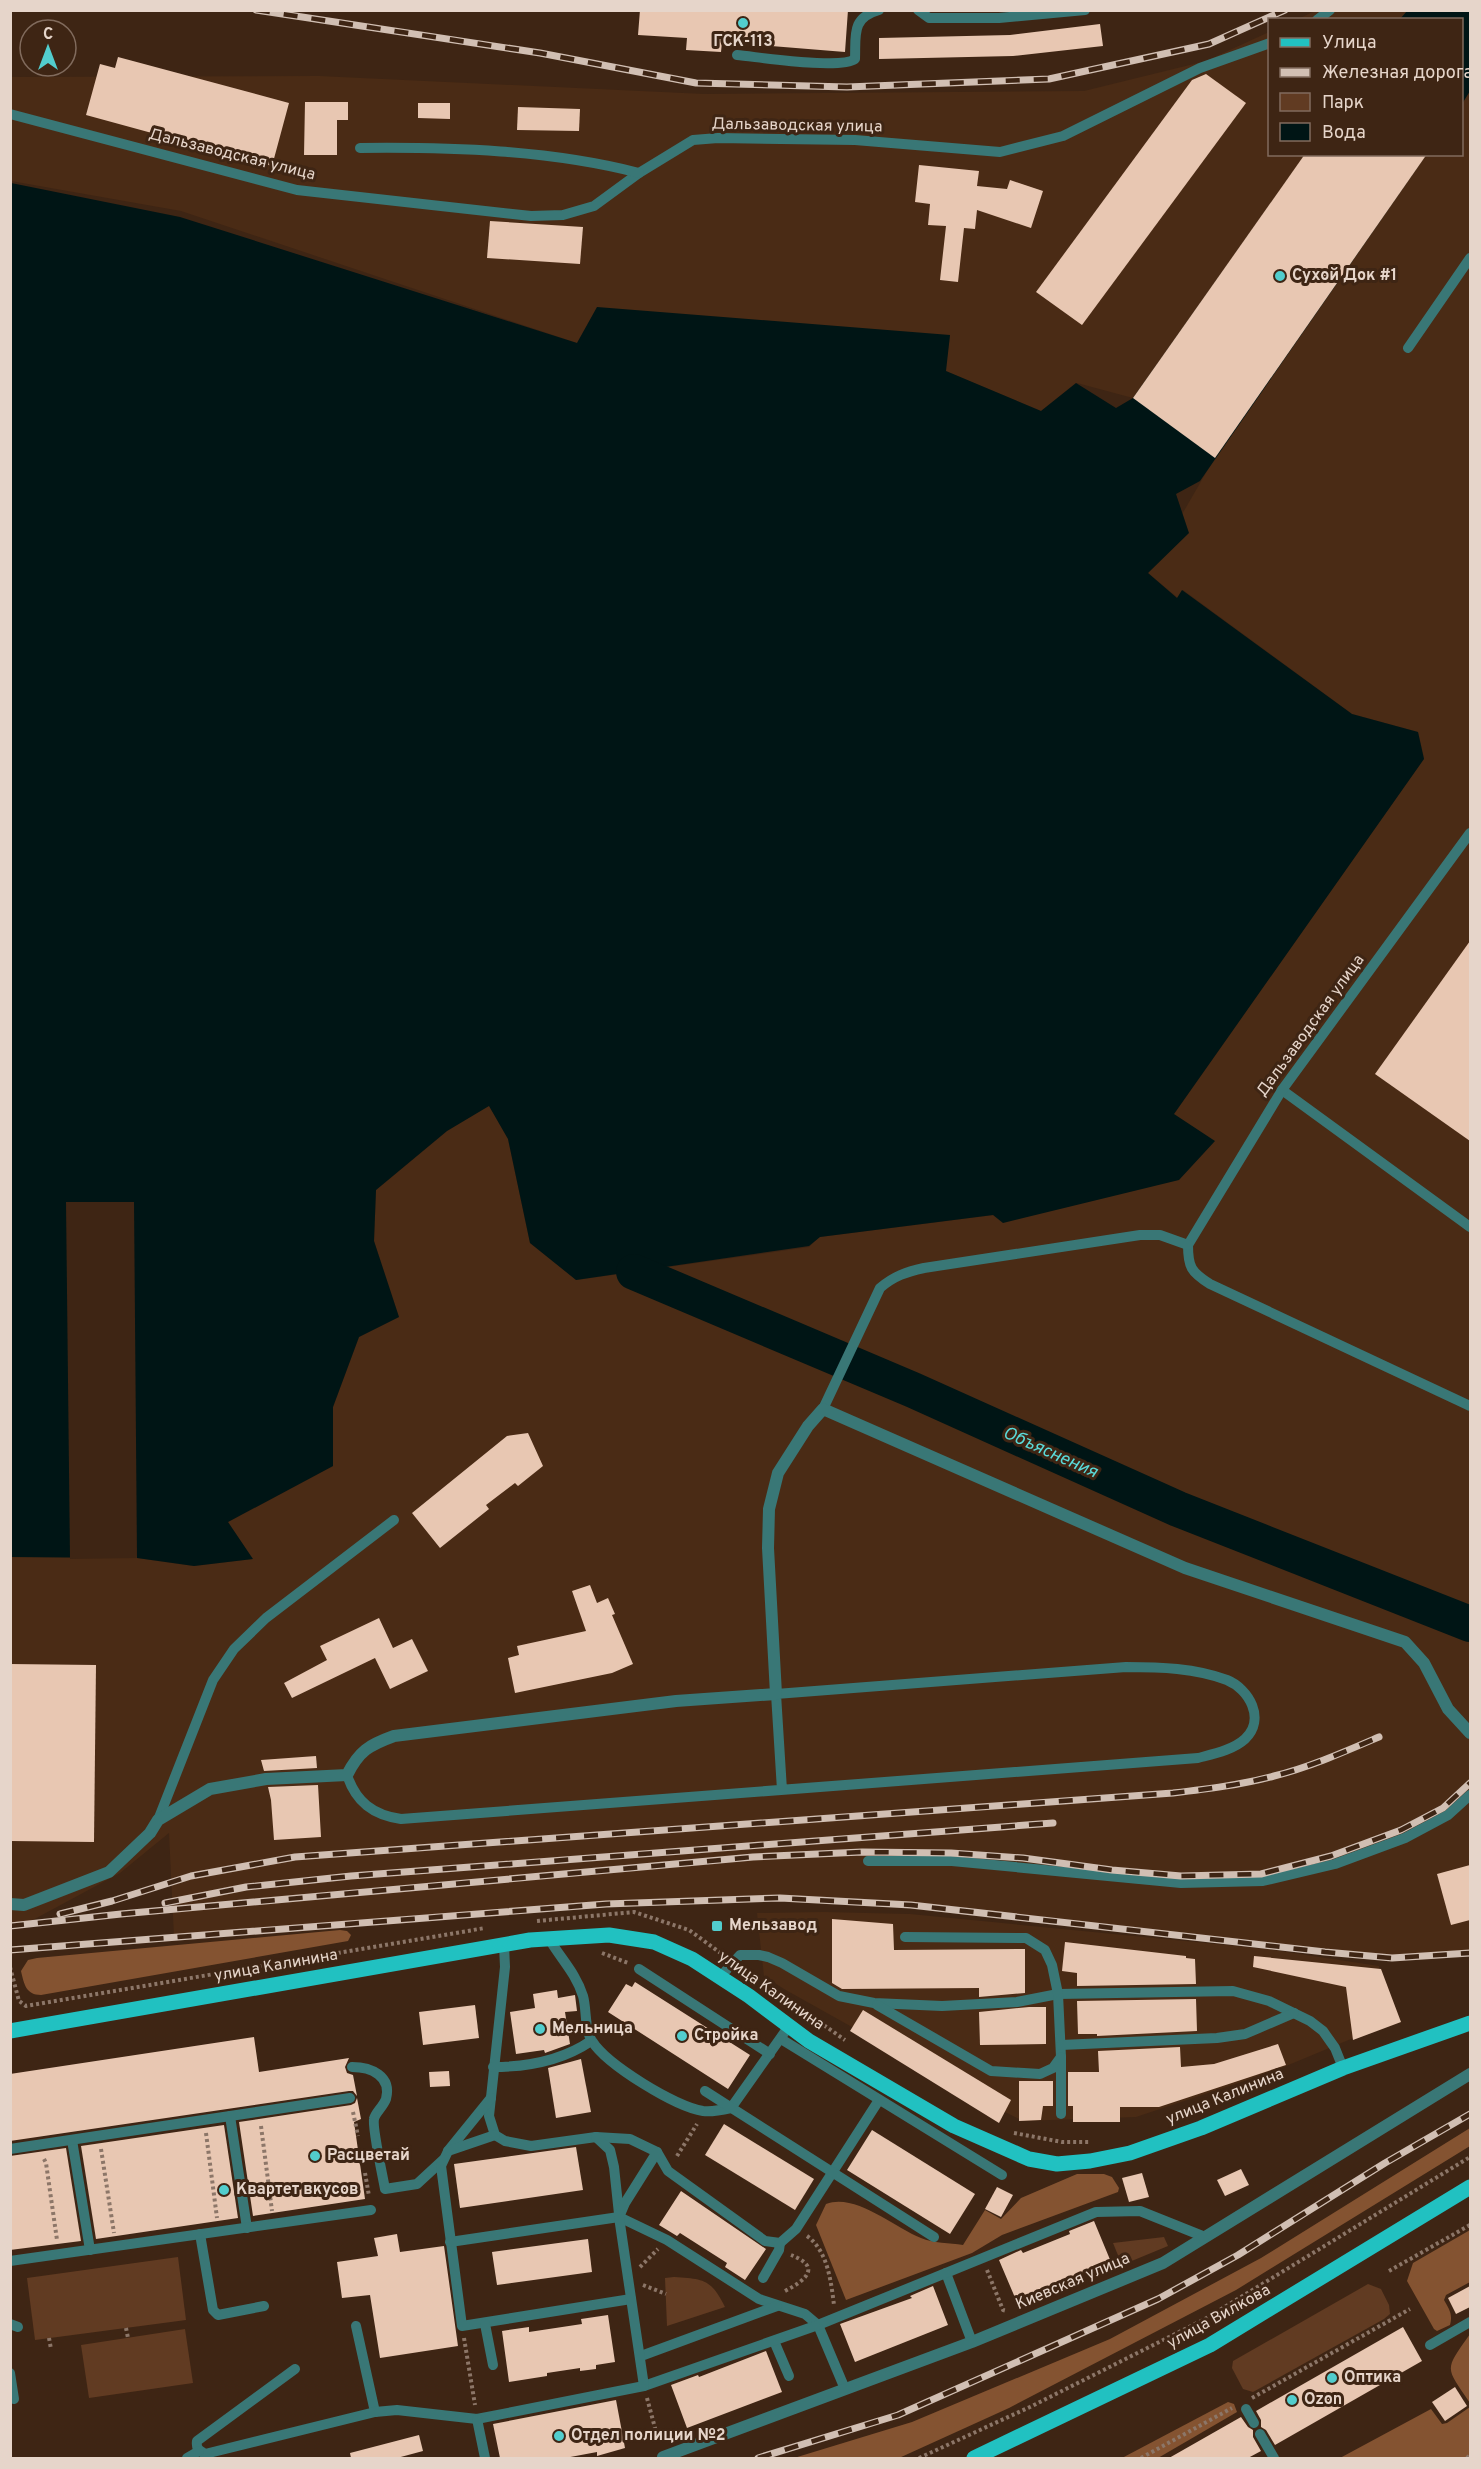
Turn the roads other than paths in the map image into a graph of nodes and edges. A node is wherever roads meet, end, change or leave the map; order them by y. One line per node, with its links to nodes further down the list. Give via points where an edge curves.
1 (879, 10): 7 (lane, via 867,14 857,27 855,59 849,63)
2 (918, 10): 4 (lane)
3 (1085, 10): 5 (lane)
4 (928, 14): 5 (lane)
5 (998, 14)
6 (1268, 43): 10 (lane, Дальзаводская улица, via 1200,68 1063,136 1000,152 855,140 718,138 693,140)
7 (737, 55)
8 (10, 114): 10 (lane, Дальзаводская улица, via 297,190 531,216 563,215 594,206)
9 (360, 148): 10 (lane, via 439,147 595,162)
10 (639, 173)
11 (1470, 258): 12 (lane)
12 (1408, 348)
13 (1470, 833): 14 (lane, Дальзаводская улица)
14 (1282, 1090): 15 (lane); 16 (lane, Дальзаводская улица)
15 (1470, 1227)
16 (1188, 1245): 17 (lane, via 1191,1268 1210,1284); 18 (lane, via 1160,1235 1140,1235 906,1272 892,1278 880,1288)
17 (1470, 1406)
18 (824, 1409): 20 (street, via 808,1426 778,1473 769,1509); 21 (street, via 1185,1568 1405,1642 1424,1663 1448,1709)
19 (394, 1520): 25 (lane, via 266,1618 234,1649 213,1680)
20 (776, 1694): 22 (street, via 676,1701 394,1736 372,1744 355,1758); 23 (lane); 23 (lane, via 1160,1667 1229,1681 1251,1700 1256,1718 1246,1738 1228,1749 1198,1758)
21 (1470, 1733)
22 (347, 1775): 23 (lane, via 363,1804 384,1817 401,1819); 25 (street, via 225,1784)
23 (782, 1790)
24 (1470, 1795): 26 (lane, via 1448,1815 1405,1838 1335,1864 1263,1881 1181,1883 952,1861)
25 (158, 1820): 27 (street, via 150,1833 109,1872 24,1905)
26 (868, 1861)
27 (10, 1904)
28 (548, 1937): 30 (main road, улица Калинина); 32 (main road, улица Калинина, via 609,1935 654,1942); 39 (lane, via 574,1973)
29 (905, 1937): 33 (lane, via 1026,1938 1045,1950)
30 (504, 1945): 37 (main road, улица Калинина); 43 (lane, via 499,2034)
31 (639, 1969): 41 (lane)
32 (721, 1976): 34 (lane, via 740,1955 759,1955 782,1963 839,1996); 38 (main road, улица Калинина)
33 (1058, 1994): 34 (lane, via 1006,2003); 35 (lane, via 1233,1991); 40 (lane)
34 (874, 2003): 40 (lane, via 991,2071 1040,2074 1053,2068)
35 (1294, 2013): 40 (lane, via 1245,2034); 44 (lane, via 1323,2031)
36 (1470, 2023): 44 (main road, улица Калинина)
37 (10, 2031)
38 (785, 2032): 41 (lane); 44 (main road, улица Калинина, via 809,2041 954,2126 1029,2159 1057,2164 1130,2153 1201,2128); 49 (lane)
39 (591, 2041): 43 (lane, via 573,2053 530,2064); 50 (lane, via 635,2079 686,2106 705,2111)
40 (1061, 2051): 51 (lane)
41 (770, 2054): 50 (lane)
42 (352, 2067): 58 (lane, via 374,2069 386,2086 386,2098 374,2119 385,2189 417,2184)
43 (493, 2067): 47 (lane)
44 (1343, 2068)
45 (1470, 2074): 67 (street, Киевская улица)
46 (705, 2091): 50 (lane)
47 (492, 2096): 53 (lane, via 489,2116); 58 (lane)
48 (350, 2098): 52 (lane)
49 (879, 2100): 59 (lane); 60 (lane)
50 (731, 2108): 59 (lane)
51 (1061, 2114)
52 (230, 2116): 55 (lane); 64 (lane)
53 (495, 2135): 54 (lane, via 531,2146); 58 (lane)
54 (596, 2137): 57 (lane, via 630,2139); 63 (lane, via 610,2150)
55 (72, 2140): 56 (lane); 70 (lane)
56 (10, 2149)
57 (657, 2152): 63 (lane); 69 (lane, via 668,2171)
58 (445, 2155): 68 (lane, via 441,2166)
59 (832, 2174): 66 (lane); 69 (lane, via 796,2229)
60 (1002, 2175)
61 (1470, 2187): 101 (main road, улица Вилкова, via 1210,2345)
62 (371, 2210): 64 (lane)
63 (619, 2217): 68 (lane); 74 (lane); 76 (lane, via 667,2240 759,2299)
64 (247, 2228): 65 (lane)
65 (200, 2234): 70 (lane); 75 (lane, via 213,2310 218,2315)
66 (934, 2237)
67 (1205, 2237): 72 (lane, via 1140,2211 1096,2212); 82 (street, Киевская улица, via 1163,2262)
68 (450, 2242): 78 (lane, via 462,2325)
69 (779, 2247): 73 (lane)
70 (90, 2250): 71 (lane)
71 (10, 2261)
72 (946, 2273): 79 (lane); 82 (lane)
73 (763, 2278)
74 (631, 2299): 78 (lane); 84 (lane)
75 (264, 2306)
76 (777, 2306): 79 (lane, via 805,2314); 84 (lane)
77 (1470, 2322): 83 (lane)
78 (485, 2324): 85 (lane)
79 (818, 2325): 81 (lane); 90 (lane)
80 (356, 2326): 93 (lane)
81 (774, 2341): 88 (lane); 89 (lane)
82 (972, 2342): 90 (street, Киевская улица)
83 (1430, 2345)
84 (641, 2356): 89 (lane)
85 (493, 2365)
86 (296, 2369): 97 (lane, via 197,2441)
87 (10, 2373): 91 (lane)
88 (789, 2376)
89 (644, 2386): 94 (lane)
90 (844, 2390): 100 (street, Киевская улица)
91 (14, 2399)
92 (1246, 2409): 95 (lane)
93 (375, 2412): 94 (lane, via 397,2410); 97 (lane, via 205,2454)
94 (477, 2419): 99 (lane)
95 (1254, 2423)
96 (1260, 2434): 102 (lane)
97 (199, 2451): 98 (lane)
98 (188, 2458)
99 (485, 2458)
100 (660, 2458)
101 (974, 2458)
102 (1274, 2458)

